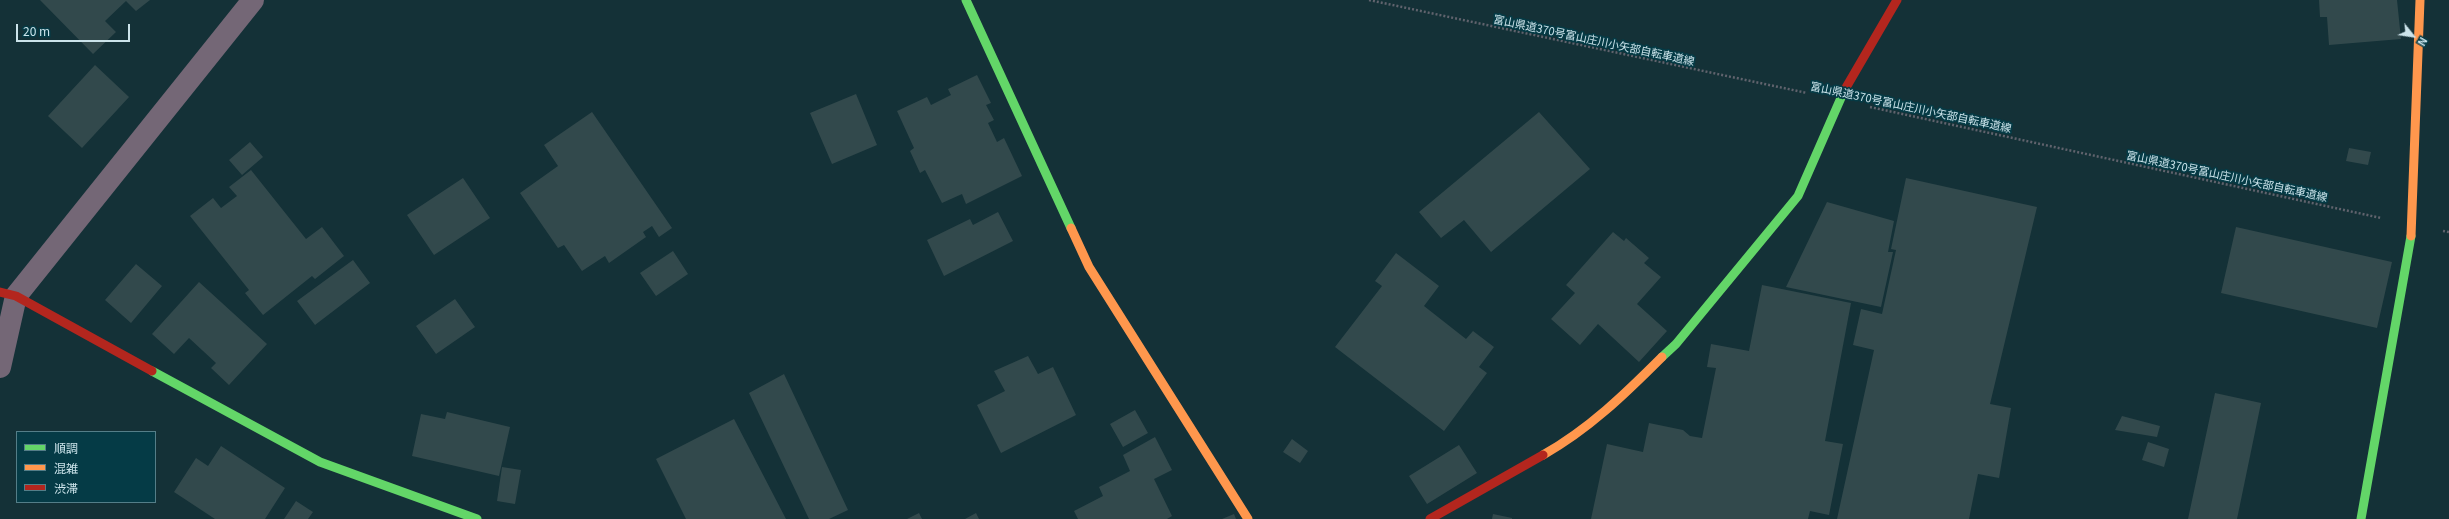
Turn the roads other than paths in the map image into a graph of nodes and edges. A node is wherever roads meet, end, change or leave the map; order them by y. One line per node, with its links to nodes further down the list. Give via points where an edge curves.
1 (253, 0): 5 (street)
2 (966, 0): 8 (street, via 1089,267)
3 (1897, 0): 9 (street, via 1838,100 1798,196 1676,344 1612,408 1565,443)
4 (2420, 0): 10 (street, via 2413,225)
5 (8, 294): 6 (street); 7 (street, via 320,462)
6 (0, 368)
7 (477, 519)
8 (1248, 519)
9 (1430, 519)
10 (2361, 519)

